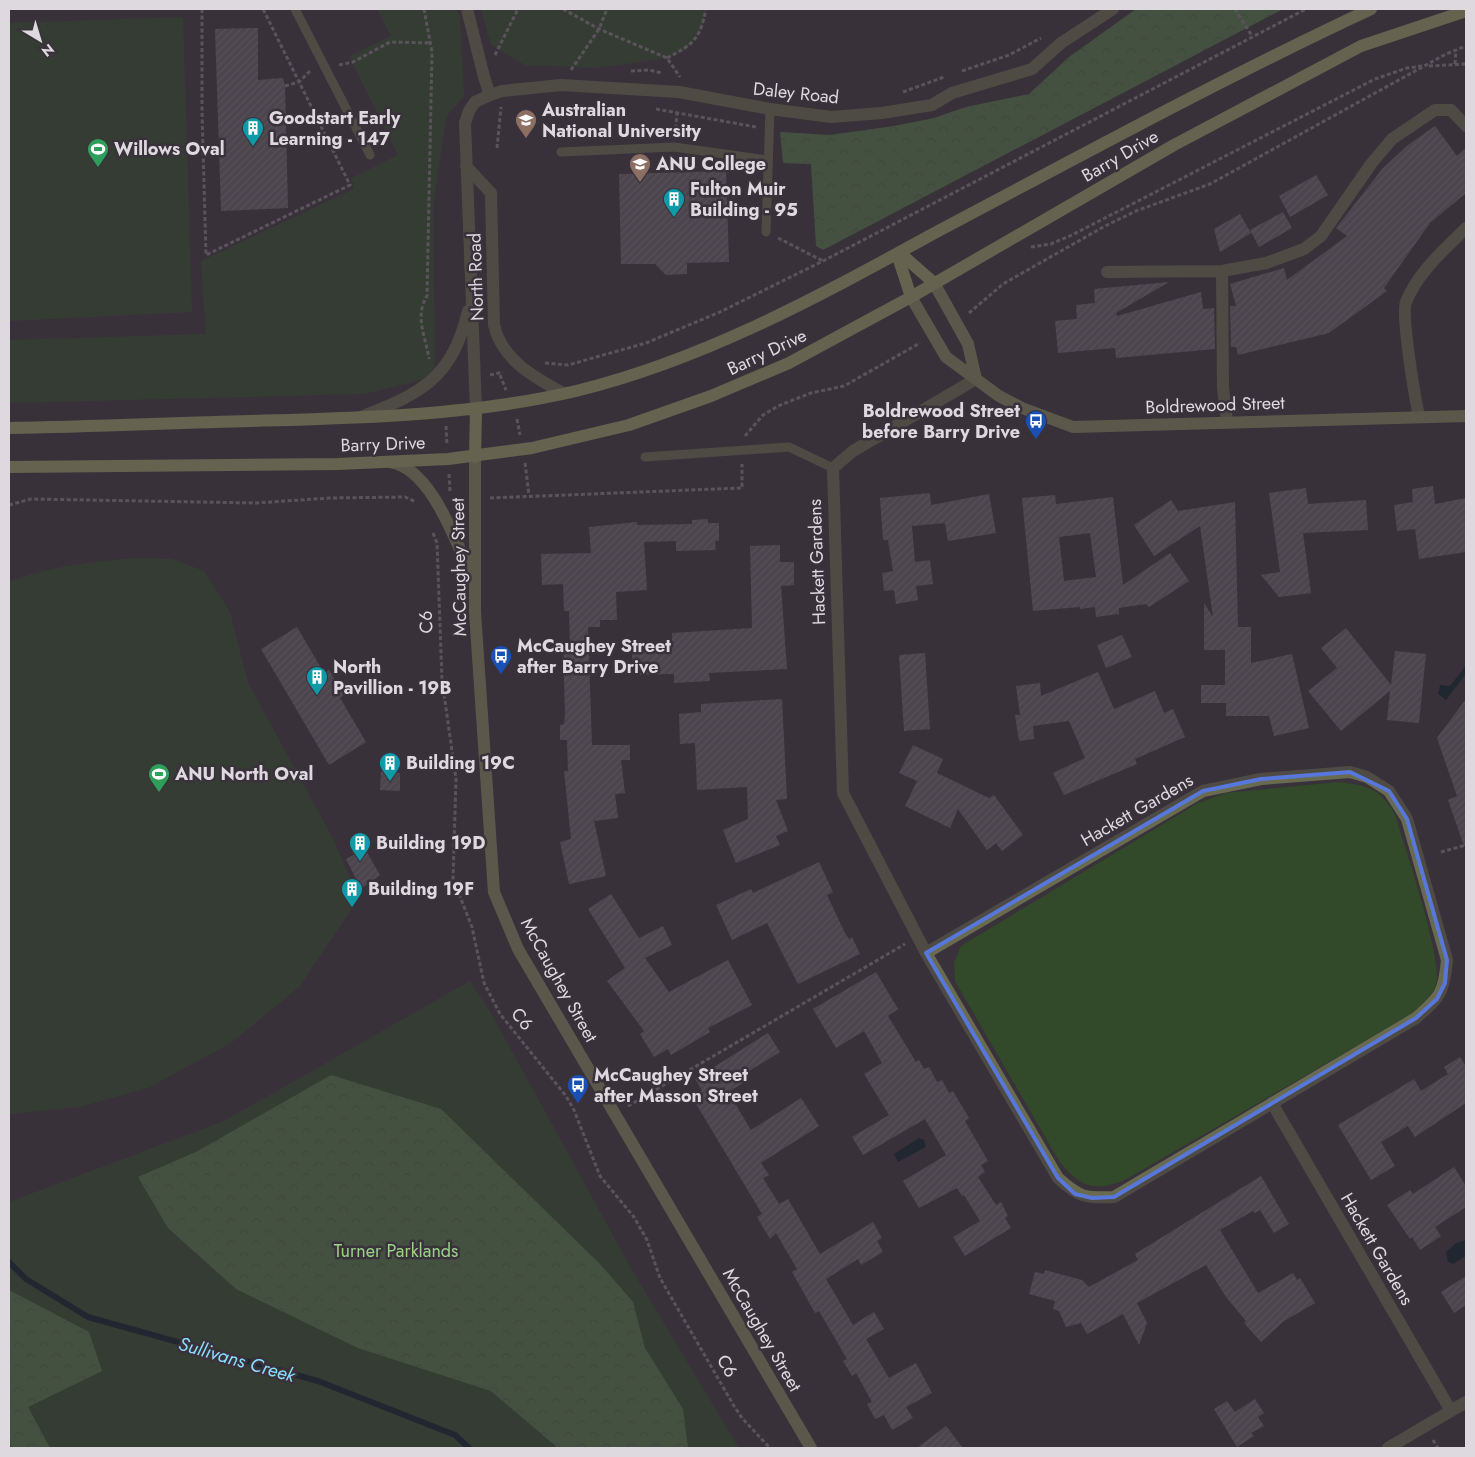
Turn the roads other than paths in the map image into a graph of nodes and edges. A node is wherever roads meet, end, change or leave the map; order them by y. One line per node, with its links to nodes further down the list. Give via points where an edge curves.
1 (296, 9): 11 (lane)
2 (467, 9): 6 (street, via 484,77)
3 (1112, 9): 7 (street, Daley Road, via 1061,43 1032,69 952,93 932,105 831,117)
4 (1371, 9): 16 (main road, Barry Drive, via 1274,54)
5 (1466, 11): 19 (main road, Barry Drive, via 1361,46 1174,145)
6 (496, 93): 7 (street, Daley Road, via 561,85 679,92); 8 (street, Daley Road, via 475,102)
7 (770, 109): 12 (lane)
8 (465, 123): 13 (street, North Road)
9 (1466, 126): 17 (street, via 1451,110 1435,110 1392,140 1371,164 1321,236 1304,249 1266,263)
10 (561, 152): 12 (lane, via 674,147)
11 (370, 155)
12 (767, 160): 15 (lane)
13 (466, 166): 20 (street, North Road); 23 (street, North Road, via 491,193 496,334 504,349 522,368)
14 (1466, 228): 25 (street, via 1425,270 1405,303 1412,382)
15 (766, 232)
16 (899, 253): 19 (main road); 21 (main road); 23 (main road, Barry Drive, via 778,316 693,354)
17 (1222, 271): 18 (street); 28 (street, via 1223,388)
18 (1107, 272)
19 (934, 283): 21 (main road, Barry Drive); 22 (street, via 968,344)
20 (471, 297): 24 (street, North Road); 27 (street, North Road, via 458,342 433,380 406,399)
21 (911, 297): 22 (street, Boldrewood Street, via 946,357); 30 (main road, Barry Drive, via 789,363 672,411 579,438)
22 (976, 379): 28 (street, Boldrewood Street, via 1022,408 1073,427); 34 (street, via 853,451)
23 (563, 393): 24 (main road, Barry Drive)
24 (476, 410): 27 (main road, Barry Drive); 30 (main road, McCaughey Street)
25 (1419, 416): 26 (street, Boldrewood Street); 28 (street, Boldrewood Street)
26 (1466, 416)
27 (358, 418): 29 (main road, Barry Drive)
28 (1227, 422)
29 (9, 428)
30 (476, 457): 32 (main road, Barry Drive); 35 (street, McCaughey Street)
31 (645, 457): 34 (lane, via 789,447)
32 (390, 462): 33 (main road, Barry Drive); 35 (street, via 406,468 427,487)
33 (9, 468)
34 (833, 468): 36 (street, Hackett Gardens, via 843,793)
35 (474, 582): 40 (street, McCaughey Street, via 494,892 518,949)
36 (926, 953): 37 (street, Hackett Gardens, via 1058,1178 1075,1194 1092,1198 1114,1197); 37 (street, Hackett Gardens, via 1203,791 1261,779 1350,772 1367,777 1389,791 1407,819 1447,960 1445,983 1437,999 1416,1018)
37 (1272, 1103): 39 (street, Hackett Gardens)
38 (1466, 1402): 39 (street)
39 (1451, 1411): 41 (street)
40 (810, 1448)
41 (1388, 1448)

